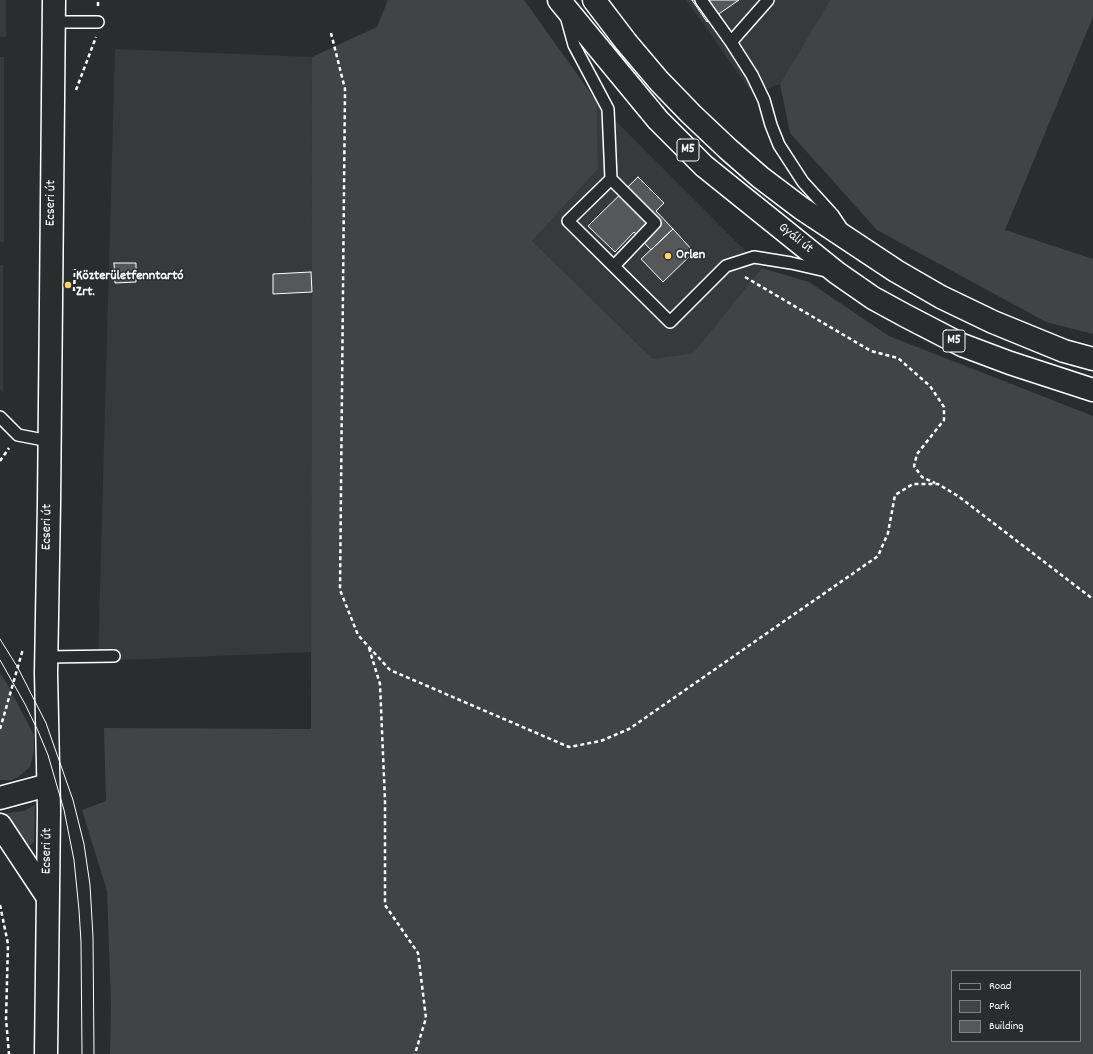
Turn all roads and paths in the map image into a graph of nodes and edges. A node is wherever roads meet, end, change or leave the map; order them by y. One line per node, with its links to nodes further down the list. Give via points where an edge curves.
1 (54, 0): 6 (main road, Ecseri út)
2 (594, 0): 11 (main road, Gyáli út / M5, via 659,81 728,149 801,208)
3 (701, 0): 9 (lane)
4 (768, 0): 9 (lane)
5 (561, 2): 10 (lane, via 574,45 608,109); 14 (main road, Gyáli út / M5, via 658,120 704,166)
6 (54, 22): 7 (lane); 18 (main road, Ecseri út)
7 (98, 22)
8 (331, 33): 21 (path, via 345,89 340,590 358,635)
9 (731, 42): 11 (lane, via 764,100 779,145 803,182 833,215)
10 (612, 178): 12 (lane, via 655,223); 12 (lane, via 568,221)
11 (852, 242): 15 (main road, Gyáli út / M5, via 941,297 1064,351)
12 (614, 266): 13 (lane, via 670,322)
13 (726, 266): 14 (lane, via 754,257); 19 (path, via 871,351 898,358 930,386 944,407 944,420 916,454 914,466 922,477)
14 (837, 273): 16 (main road, Gyáli út / M5, via 873,298 962,345)
15 (1093, 359)
16 (1093, 390)
17 (0, 417): 18 (lane, via 18,435)
18 (49, 441): 23 (main road, Ecseri út)
19 (938, 484): 20 (path, via 958,496); 21 (path, via 913,484 895,495 888,533 878,556 629,729 601,741 568,747 390,670)
20 (1093, 599)
21 (369, 647): 31 (path, via 380,684 385,801 385,905 418,953 426,1018)
22 (114, 656): 23 (lane)
23 (46, 657): 24 (main road, Ecseri út)
24 (48, 785): 25 (main road); 27 (main road, Ecseri út)
25 (0, 798)
26 (0, 825): 27 (main road)
27 (47, 896): 30 (main road, Ecseri út)
28 (0, 905): 29 (path, via 8,944 6,1019)
29 (9, 1054)
30 (46, 1054)
31 (415, 1054)

